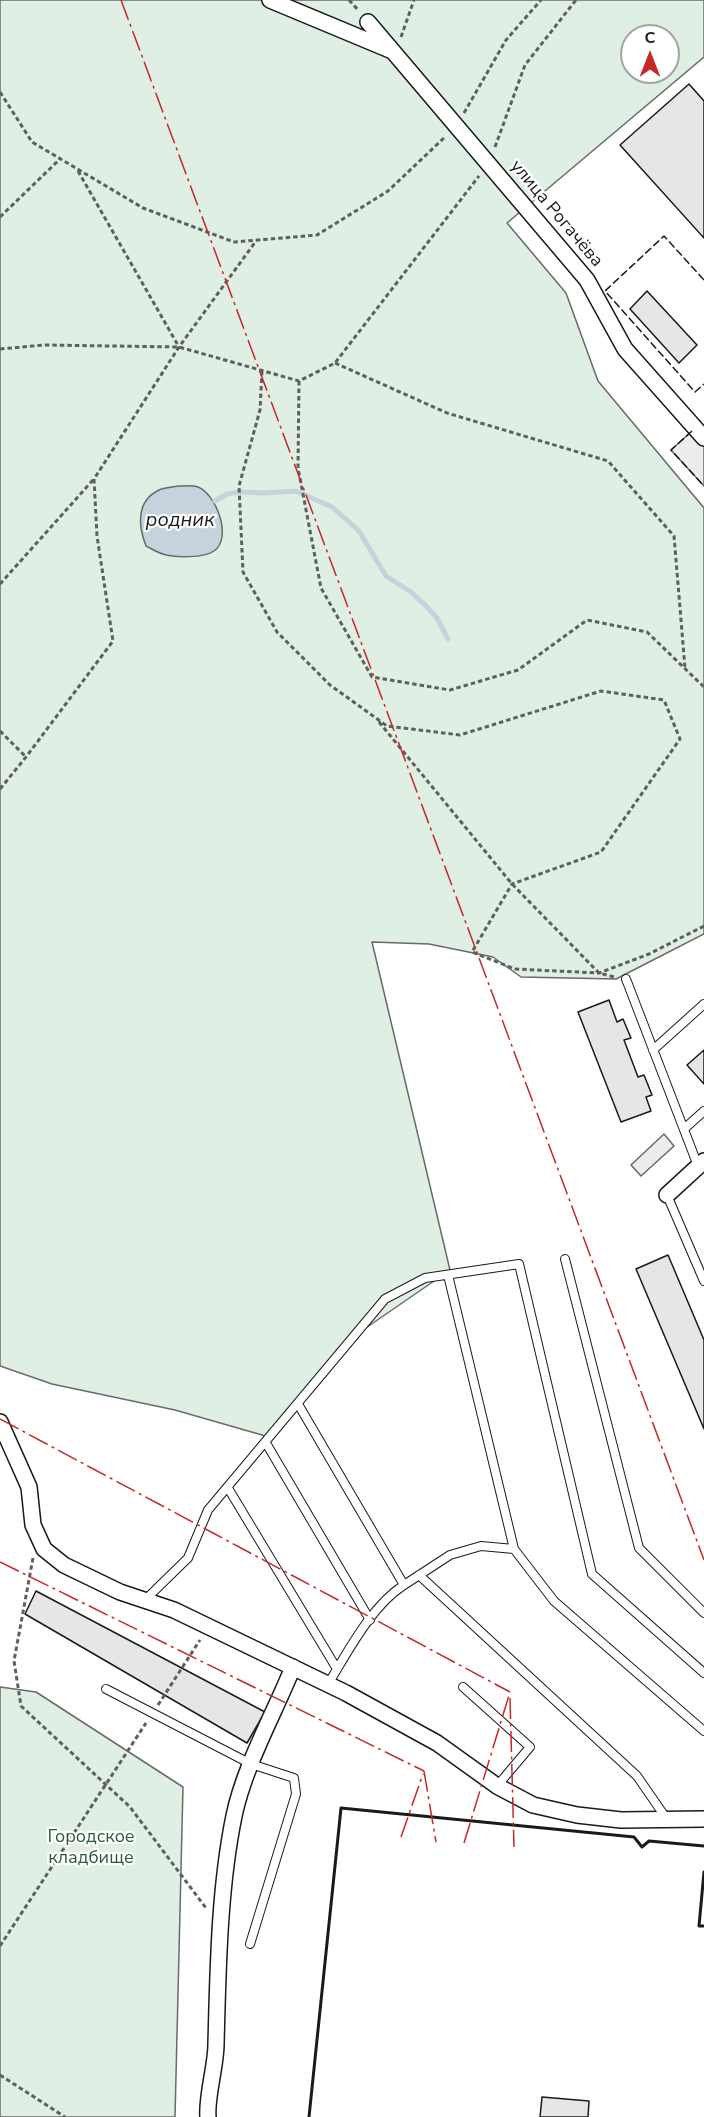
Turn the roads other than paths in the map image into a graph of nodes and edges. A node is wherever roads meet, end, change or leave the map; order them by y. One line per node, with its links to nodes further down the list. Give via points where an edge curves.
1 (270, 0): 3 (street)
2 (368, 22): 3 (street, улица Рогачёва)
3 (395, 53): 4 (street, улица Рогачёва, via 587,280 625,349)
4 (702, 432)
5 (626, 979): 7 (lane)
6 (704, 1004): 7 (lane)
7 (653, 1050): 9 (lane)
8 (704, 1111): 9 (lane)
9 (684, 1129): 10 (lane)
10 (701, 1163): 11 (street)
11 (668, 1195): 14 (lane)
12 (565, 1259): 23 (lane, via 639,1548)
13 (448, 1275): 15 (lane, via 425,1278 385,1299); 19 (lane); 27 (lane, via 519,1264 592,1574)
14 (704, 1281)
15 (298, 1404): 17 (lane); 21 (lane)
16 (0, 1422): 22 (street, via 28,1487 33,1525 44,1550 64,1565)
17 (266, 1443): 18 (lane); 24 (lane)
18 (228, 1488): 22 (lane, via 208,1510 188,1558); 26 (lane)
19 (514, 1549): 20 (lane, via 481,1546 450,1555); 31 (lane, via 554,1600)
20 (419, 1575): 21 (lane); 34 (lane, via 637,1776)
21 (404, 1585): 24 (lane, via 392,1593)
22 (145, 1600): 25 (street, via 210,1626)
23 (704, 1613)
24 (370, 1620): 26 (lane)
25 (293, 1667): 28 (street); 32 (street)
26 (338, 1669): 28 (lane)
27 (704, 1673)
28 (328, 1684): 33 (street, via 437,1743)
29 (463, 1687): 33 (lane, via 530,1747)
30 (106, 1689): 32 (lane)
31 (704, 1731)
32 (251, 1764): 36 (lane, via 294,1778 296,1794); 37 (street, via 234,1814 228,1860 218,1970 216,2060)
33 (497, 1786): 34 (street, via 533,1805 577,1815 621,1820)
34 (666, 1818): 35 (street)
35 (704, 1819)
36 (250, 1944)
37 (208, 2117)

